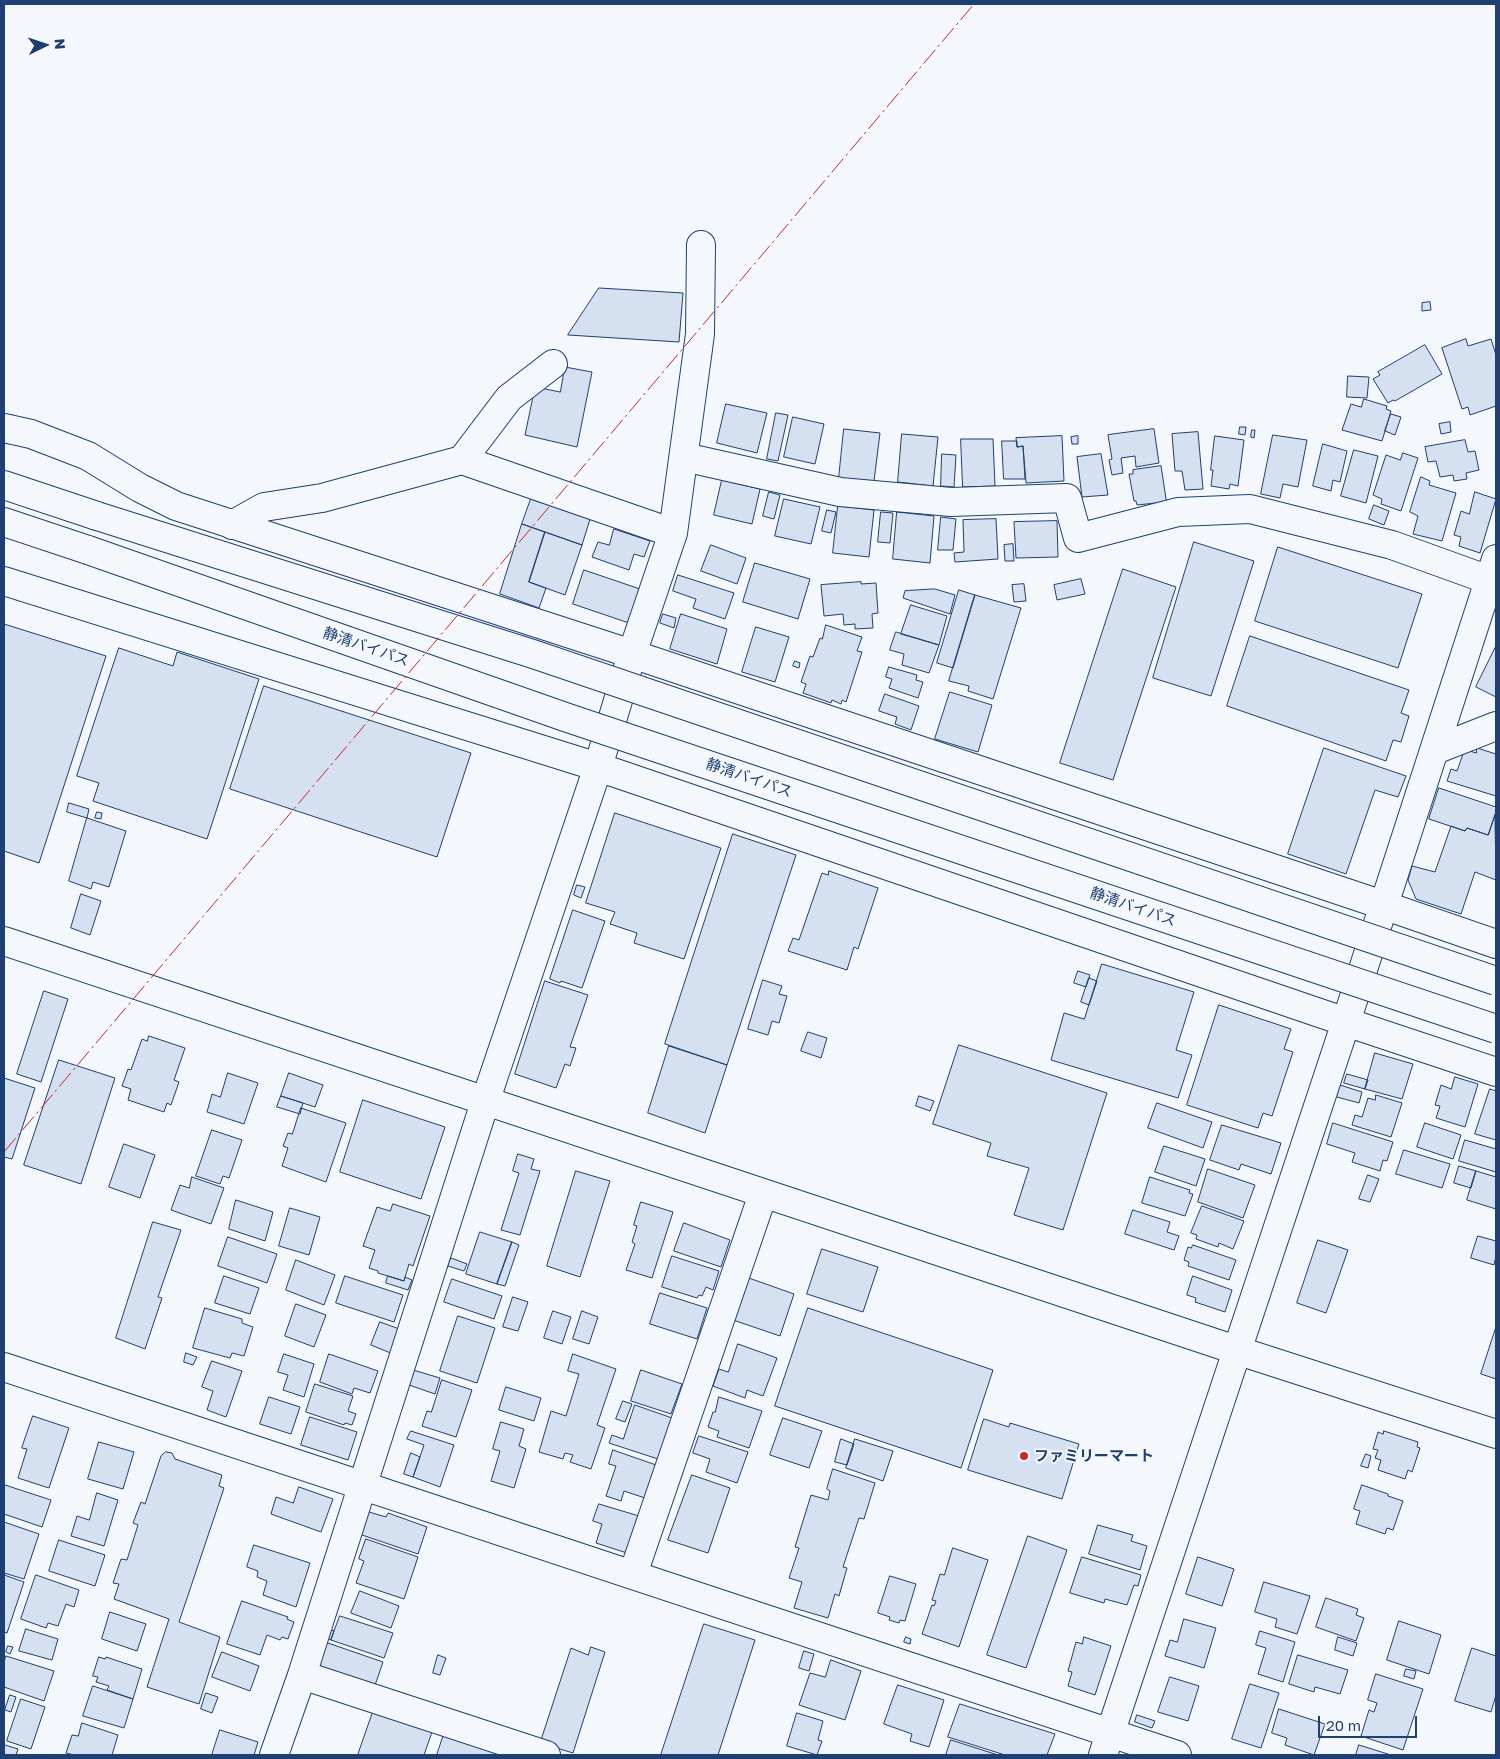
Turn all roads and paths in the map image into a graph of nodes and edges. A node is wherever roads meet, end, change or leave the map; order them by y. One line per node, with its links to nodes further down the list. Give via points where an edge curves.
1 (700, 245): 4 (main road, via 700,334)
2 (553, 364): 5 (main road, via 509,398)
3 (4, 428): 8 (main road, via 30,434 88,456 176,506)
4 (684, 457): 10 (main road); 12 (main road, via 840,492 951,502 1068,498 1078,538 1178,512 1250,509)
5 (462, 460): 8 (main road, via 322,498 264,508); 10 (main road)
6 (4, 484): 21 (main road, bridge, via 533,654)
7 (4, 522): 11 (main road, 静清バイパス)
8 (232, 525): 14 (main road)
9 (4, 527): 11 (main road)
10 (673, 533): 14 (main road)
11 (88, 550): 23 (main road, 静清バイパス, bridge, via 577,721)
12 (1493, 570): 16 (main road)
13 (4, 581): 17 (main road)
14 (632, 654): 17 (main road); 18 (main road)
15 (1496, 726): 16 (main road)
16 (1435, 750): 18 (main road)
17 (598, 768): 22 (main road); 25 (main road)
18 (1384, 905): 20 (main road); 22 (main road)
19 (4, 941): 25 (main road)
20 (1496, 944)
21 (1496, 981)
22 (1346, 1022): 24 (main road); 27 (main road)
23 (1496, 1029)
24 (1496, 1072)
25 (485, 1102): 26 (main road); 30 (main road)
26 (763, 1194): 27 (main road); 31 (main road)
27 (1236, 1350): 29 (main road); 33 (main road)
28 (4, 1367): 30 (main road)
29 (1496, 1434)
30 (363, 1486): 31 (main road); 32 (main road)
31 (633, 1574): 33 (main road)
32 (302, 1675): 34 (main road); 35 (main road)
33 (1107, 1744): 36 (main road)
34 (274, 1755)
35 (546, 1755)
36 (1177, 1755)

